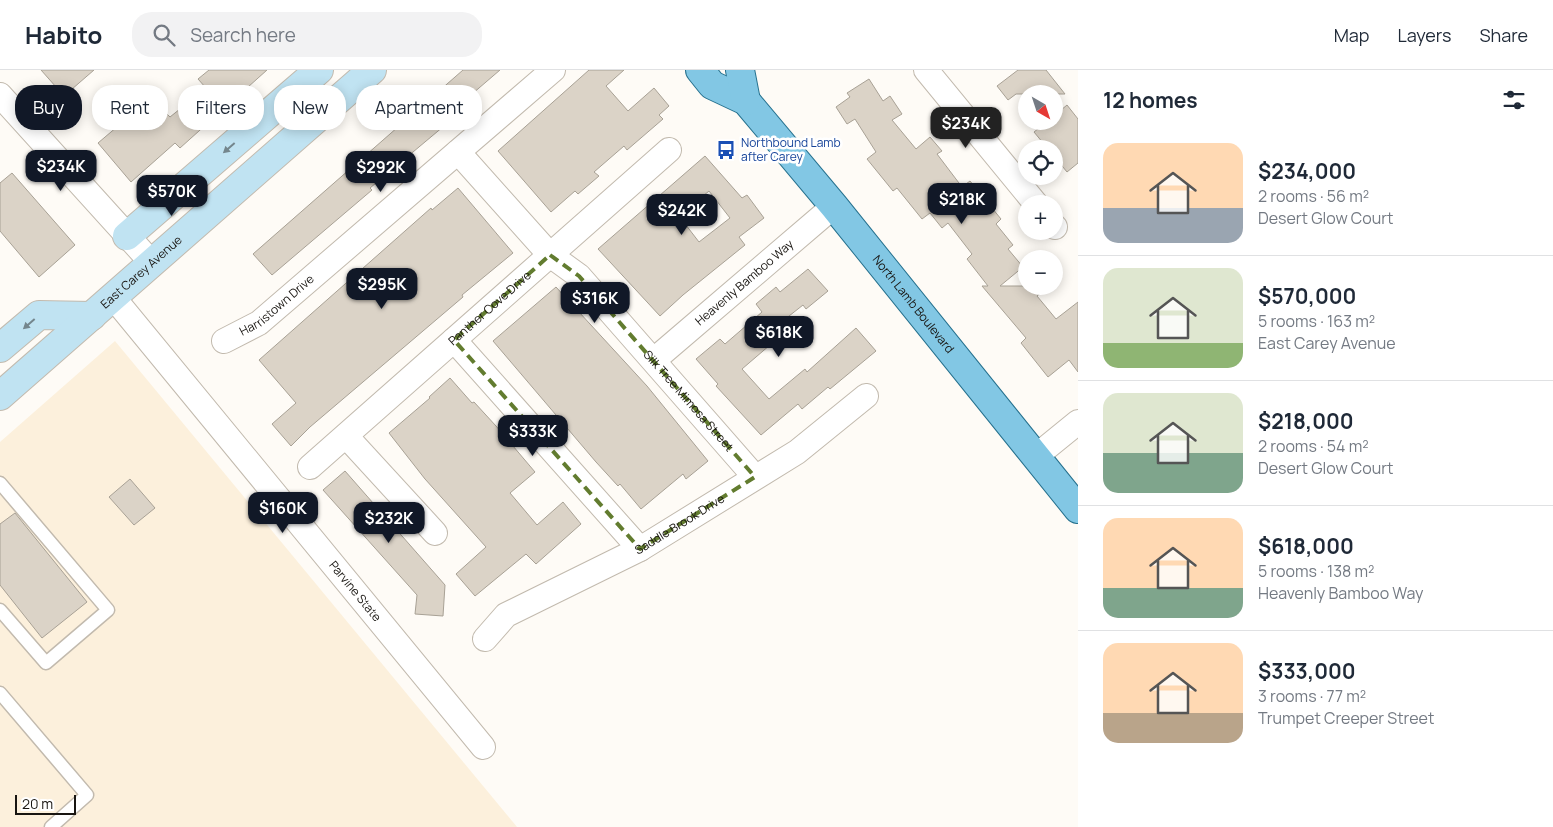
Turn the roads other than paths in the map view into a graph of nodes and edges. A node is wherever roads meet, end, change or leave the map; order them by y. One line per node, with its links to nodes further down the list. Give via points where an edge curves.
1 (319, 70): 7 (main road)
2 (372, 70): 8 (main road, East Carey Avenue)
3 (554, 70): 14 (street, Harristown Drive)
4 (700, 70): 10 (main road, North Lamb Boulevard, via 712,85)
5 (740, 70): 10 (main road, North Lamb Boulevard)
6 (926, 70): 15 (street)
7 (301, 85)
8 (346, 93)
9 (0, 95): 17 (street)
10 (746, 101): 16 (main road, North Lamb Boulevard)
11 (274, 108): 17 (main road, one-way to 17)
12 (304, 130): 19 (main road, East Carey Avenue)
13 (669, 150): 18 (street, Panther Cove Drive)
14 (458, 152): 18 (street, Silk Tree Mimosa Street); 23 (street, Harristown Drive, via 259,323)
15 (1029, 195)
16 (834, 206): 25 (street, Heavenly Bamboo Way); 30 (main road, North Lamb Boulevard)
17 (127, 236): 19 (street)
18 (550, 256): 22 (street, Panther Cove Drive); 25 (street, Silk Tree Mimosa Street, via 579,276)
19 (152, 263): 20 (main road, East Carey Avenue)
20 (114, 297): 21 (main road, East Carey Avenue); 40 (street, Parvine State)
21 (92, 316): 24 (main road, one-way to 24, via 39,315); 26 (main road, East Carey Avenue)
22 (454, 340): 29 (street, Panther Cove Drive); 36 (street)
23 (224, 341)
24 (0, 348)
25 (654, 360): 32 (street, Silk Tree Mimosa Street)
26 (0, 396)
27 (866, 396): 32 (street, Saddle Brook Drive, via 796,452)
28 (1078, 422): 30 (street)
29 (346, 436): 31 (street, Panther Cove Drive); 35 (street)
30 (1035, 456): 34 (main road, North Lamb Boulevard)
31 (310, 467)
32 (755, 477): 36 (street, Saddle Brook Drive)
33 (0, 484): 37 (lane, via 108,610 46,663)
34 (1078, 509)
35 (435, 533)
36 (640, 549): 38 (street, Saddle Brook Drive, via 506,615)
37 (0, 610)
38 (485, 639)
39 (0, 693): 41 (lane, via 87,795)
40 (483, 747)
41 (50, 827)

